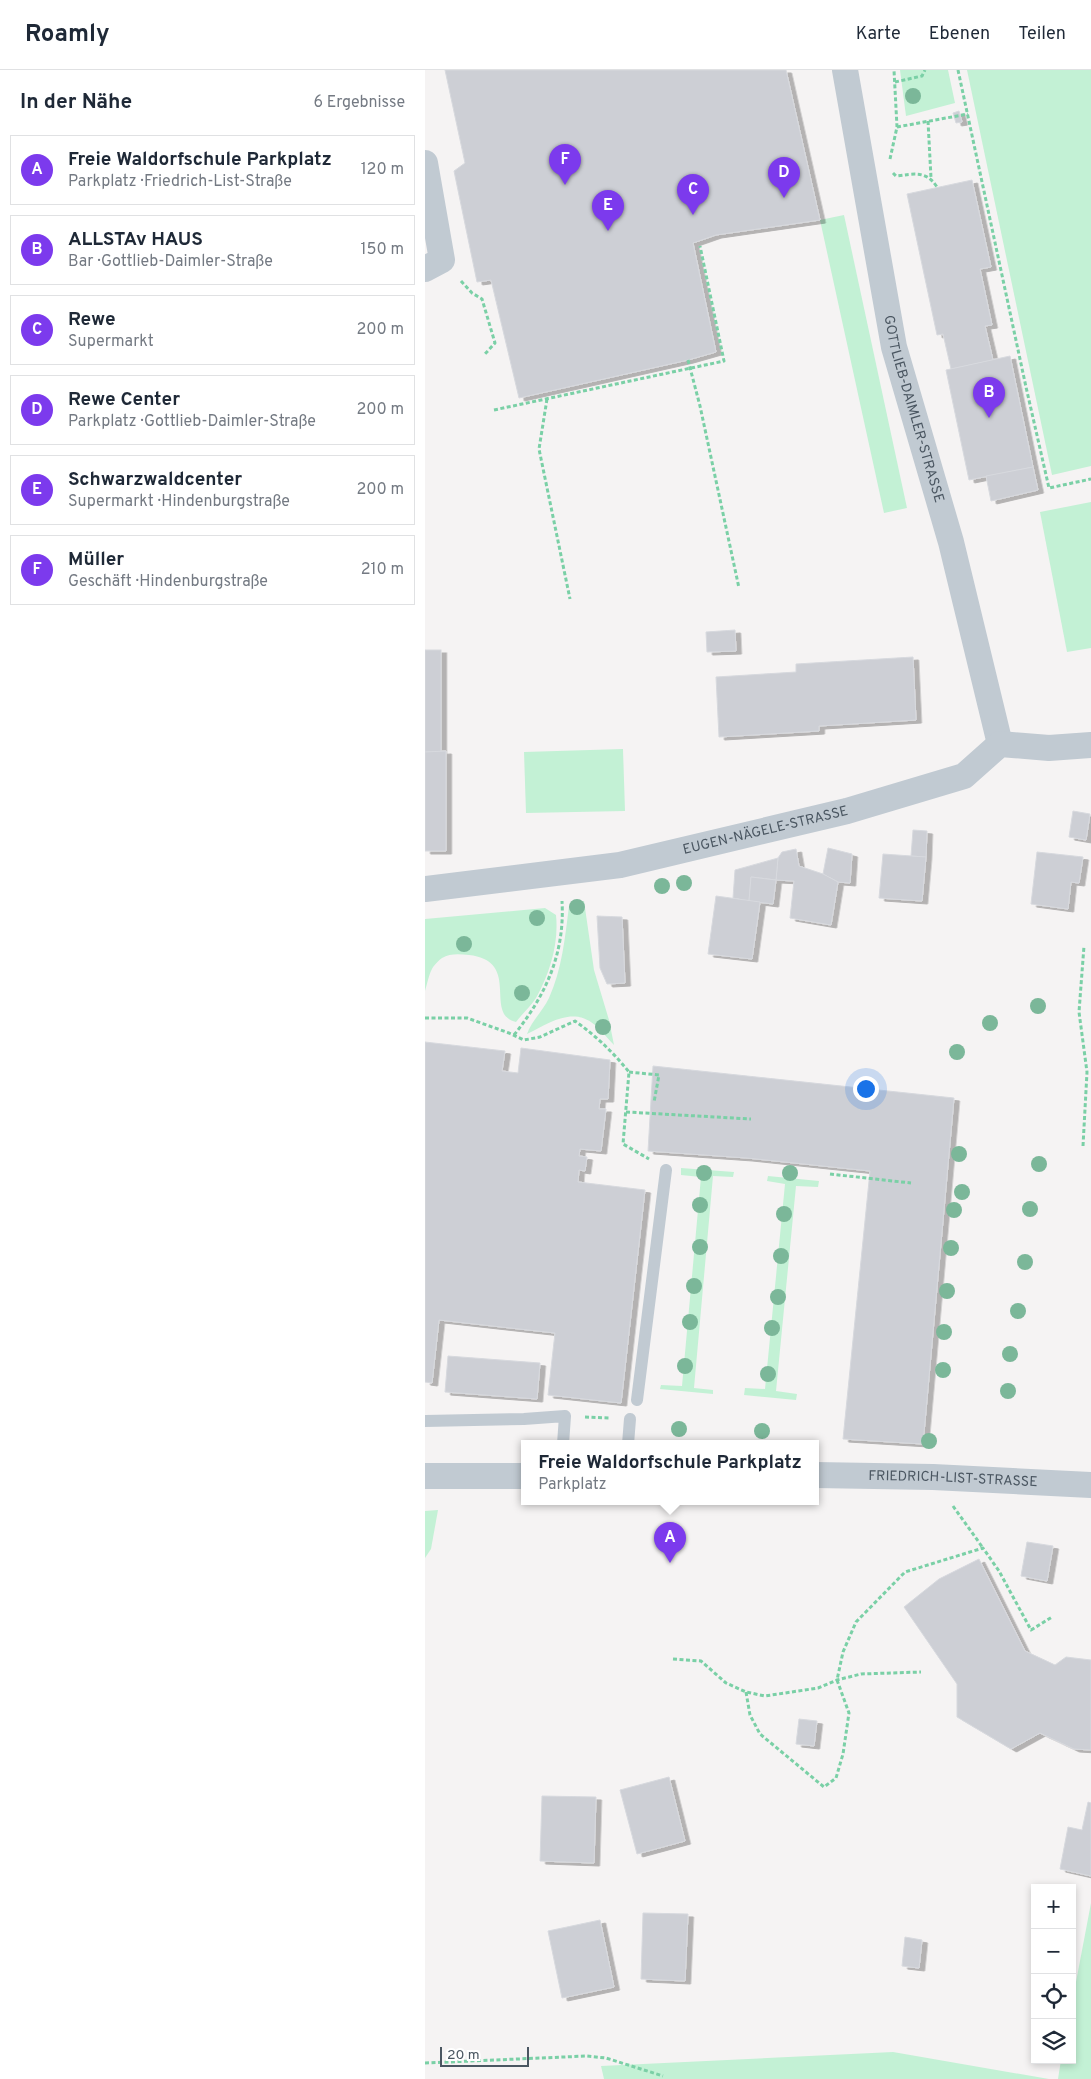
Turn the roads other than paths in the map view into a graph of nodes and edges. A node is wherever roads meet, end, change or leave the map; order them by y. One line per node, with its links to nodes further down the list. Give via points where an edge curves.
1 (845, 70): 4 (street, GOTTLIEB-DAIMLER-STRASSE, via 894,346 951,542)
2 (425, 163): 3 (street)
3 (433, 265)
4 (999, 744): 5 (street, via 1049,748); 6 (street, EUGEN-NÄGELE-STRASSE, via 964,776 856,808 620,865)
5 (1091, 745)
6 (425, 889)
7 (666, 1170): 8 (lane)
8 (637, 1400)
9 (630, 1419): 12 (lane)
10 (425, 1421): 11 (lane, via 565,1416)
11 (563, 1440)
12 (628, 1440)
13 (819, 1474): 16 (street, FRIEDRICH-LIST-STRASSE)
14 (425, 1476): 15 (street)
15 (521, 1476)
16 (1091, 1485)

